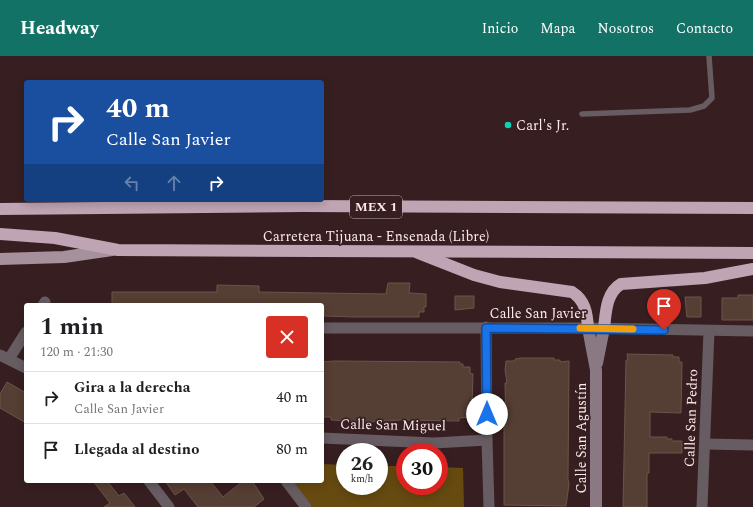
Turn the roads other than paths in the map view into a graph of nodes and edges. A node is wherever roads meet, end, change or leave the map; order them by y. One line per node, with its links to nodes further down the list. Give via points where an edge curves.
1 (709, 56): 2 (lane, via 712,98 704,106 690,110)
2 (582, 114)
3 (753, 208): 4 (highway, Carretera Tijuana - Ensenada (Libre) / MEX 1, via 166,206)
4 (0, 209)
5 (0, 234): 6 (highway, Carretera Tijuana - Ensenada (Libre), via 55,238)
6 (118, 250): 7 (highway, Carretera Tijuana - Ensenada (Libre)); 9 (main road)
7 (411, 250): 8 (highway, Carretera Tijuana - Ensenada (Libre)); 13 (highway, via 474,275 500,282 572,292 584,306)
8 (753, 253)
9 (0, 259)
10 (753, 269): 14 (highway, via 720,276 621,284 616,286 609,298)
11 (324, 328): 12 (street, Calle San Javier)
12 (486, 328): 13 (street, Calle San Javier); 22 (street)
13 (588, 328): 14 (street, Calle San Javier); 20 (street, Calle San Agustín)
14 (604, 328): 15 (street, Calle San Javier); 20 (street, Calle San Agustín)
15 (709, 330): 16 (street, Calle San Javier); 23 (street, Calle San Pedro)
16 (753, 331)
17 (24, 334): 18 (street)
18 (4, 357): 19 (street)
19 (24, 367)
20 (596, 370): 30 (street, Calle San Agustín)
21 (324, 438): 22 (street, Calle San Miguel, via 434,443)
22 (487, 440): 29 (street)
23 (705, 444): 24 (street); 31 (street, Calle San Pedro)
24 (753, 445)
25 (150, 483): 27 (street)
26 (288, 483): 28 (street)
27 (168, 507)
28 (306, 507)
29 (489, 507)
30 (596, 507)
31 (702, 507)

